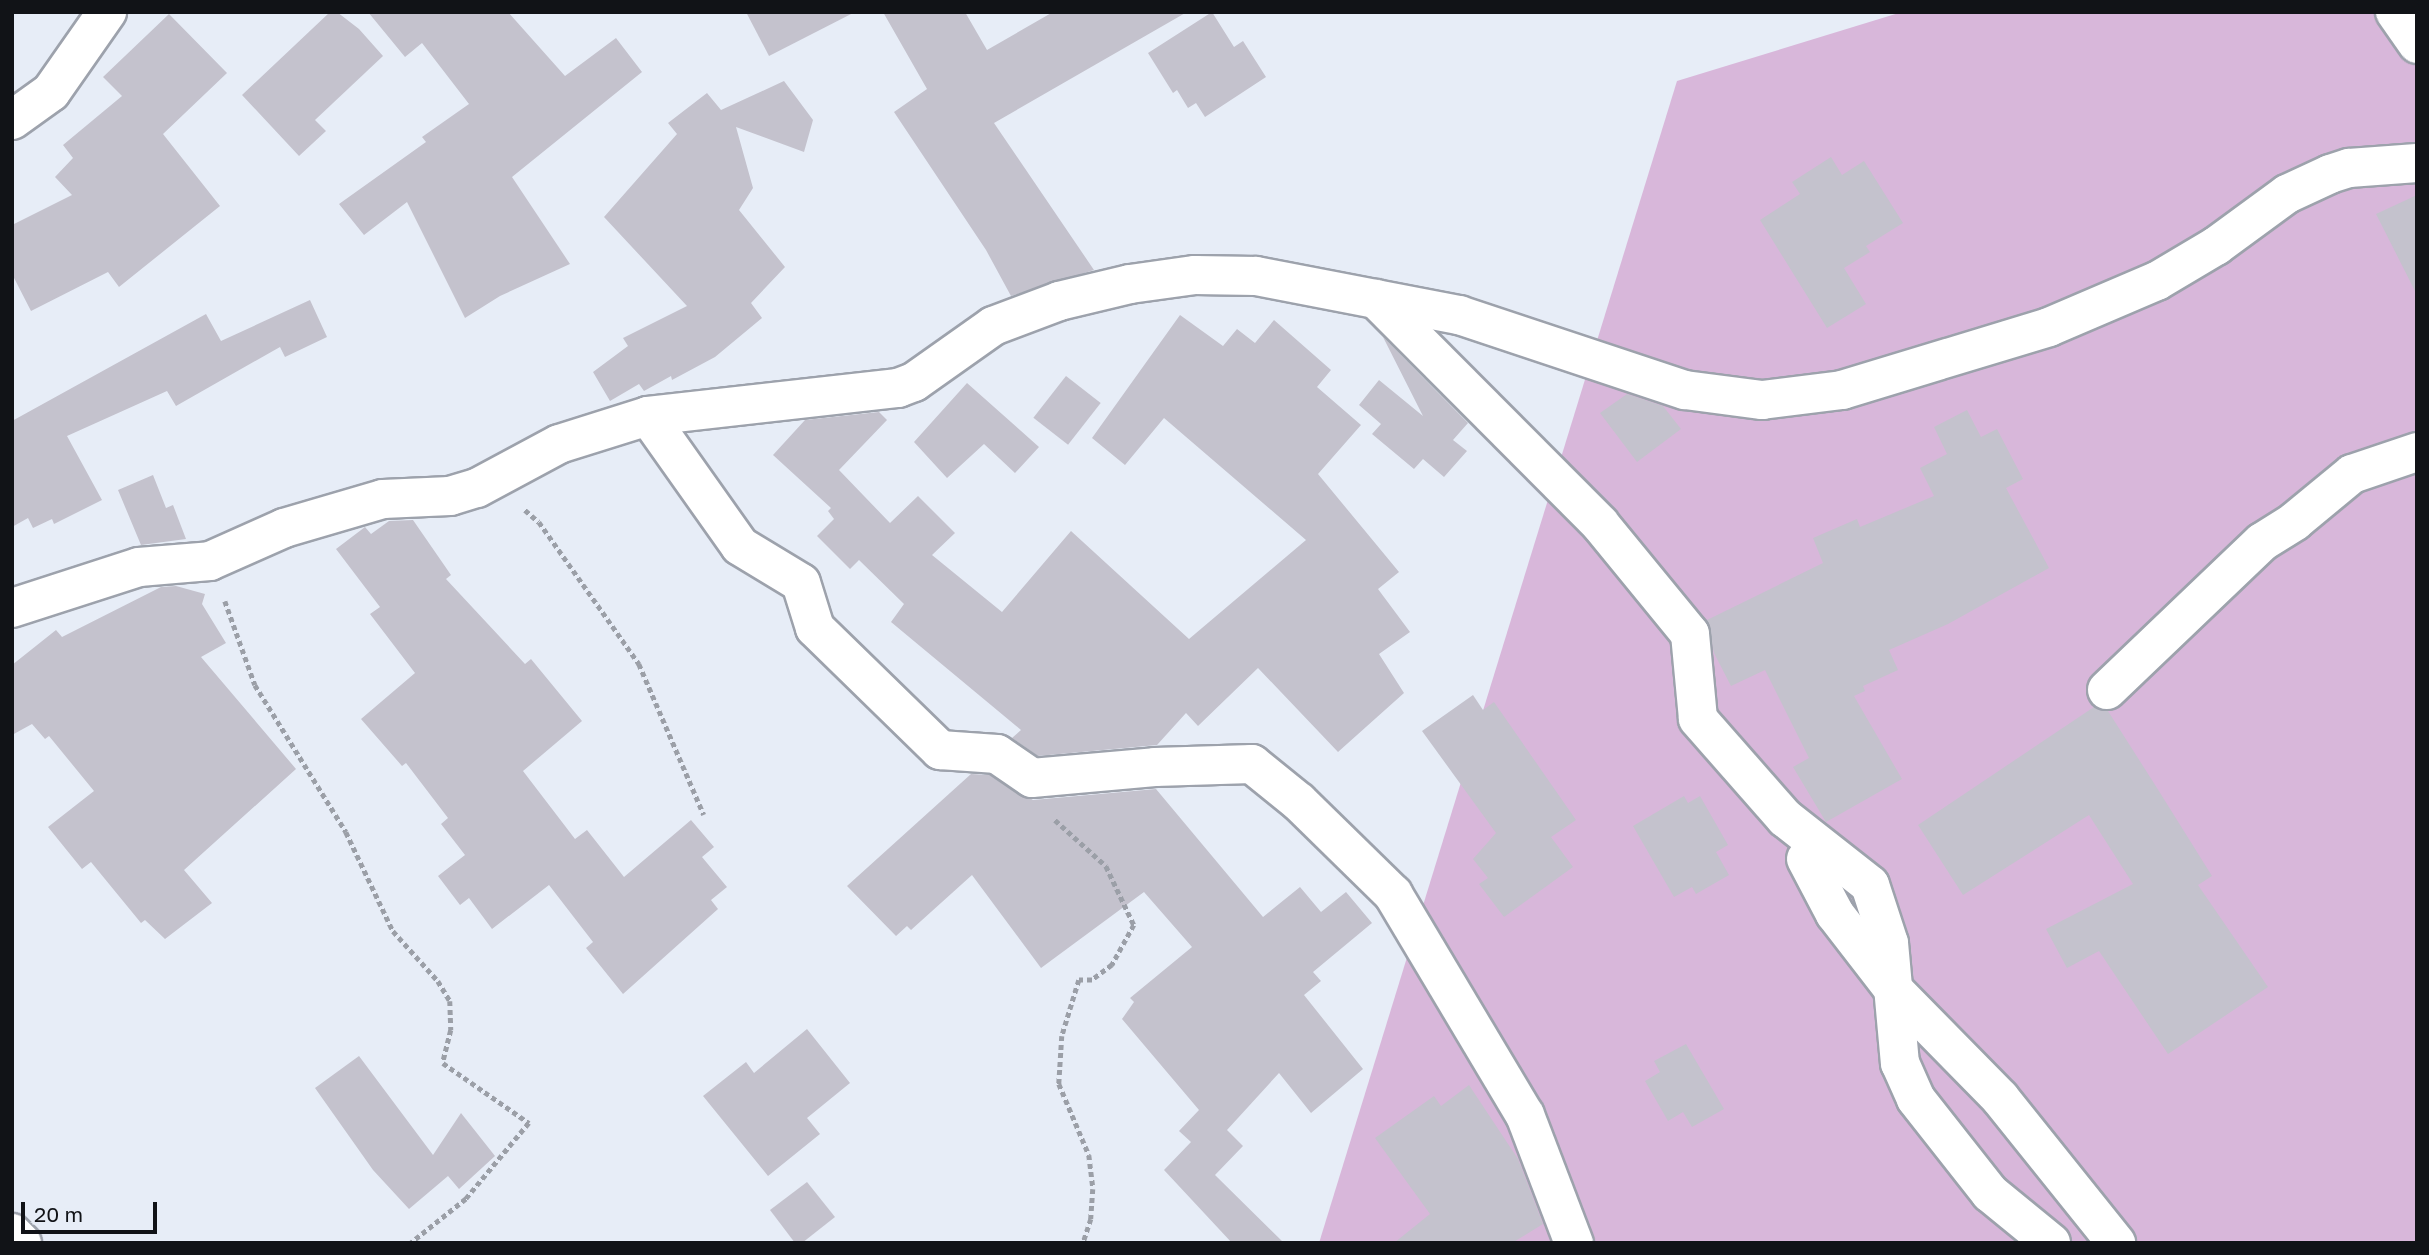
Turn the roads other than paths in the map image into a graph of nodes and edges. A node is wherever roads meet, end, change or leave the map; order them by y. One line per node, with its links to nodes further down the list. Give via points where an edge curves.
1 (107, 12): 4 (street, via 51,92)
2 (2395, 12): 3 (street)
3 (2417, 44)
4 (12, 120)
5 (2417, 163): 6 (street, via 2369,165 2330,174 2287,194 2216,246 2157,281 2049,327 1842,390 1762,400 1685,390 1459,314)
6 (1376, 299): 7 (street, via 1256,276 1195,275 1130,284 1059,301 993,326 914,382 898,388); 12 (street, via 1600,524 1690,634 1698,719 1786,818 1870,885 1889,943)
7 (648, 416): 9 (street, via 559,444 450,496 383,499 284,528 211,561 139,567); 15 (street, via 740,546 801,583 815,628 940,750 997,754 1032,778 1252,764 1299,802 1393,894 1525,1115)
8 (2417, 452): 10 (street, via 2351,474 2295,522 2262,542)
9 (12, 608)
10 (2107, 690)
11 (1807, 859): 12 (street, via 1835,914)
12 (1893, 989): 16 (street, via 1900,1063 1916,1099 1990,1193); 17 (street, via 2000,1098)
13 (12, 1233): 14 (street)
14 (22, 1243)
15 (1574, 1243)
16 (2050, 1243)
17 (2116, 1243)

